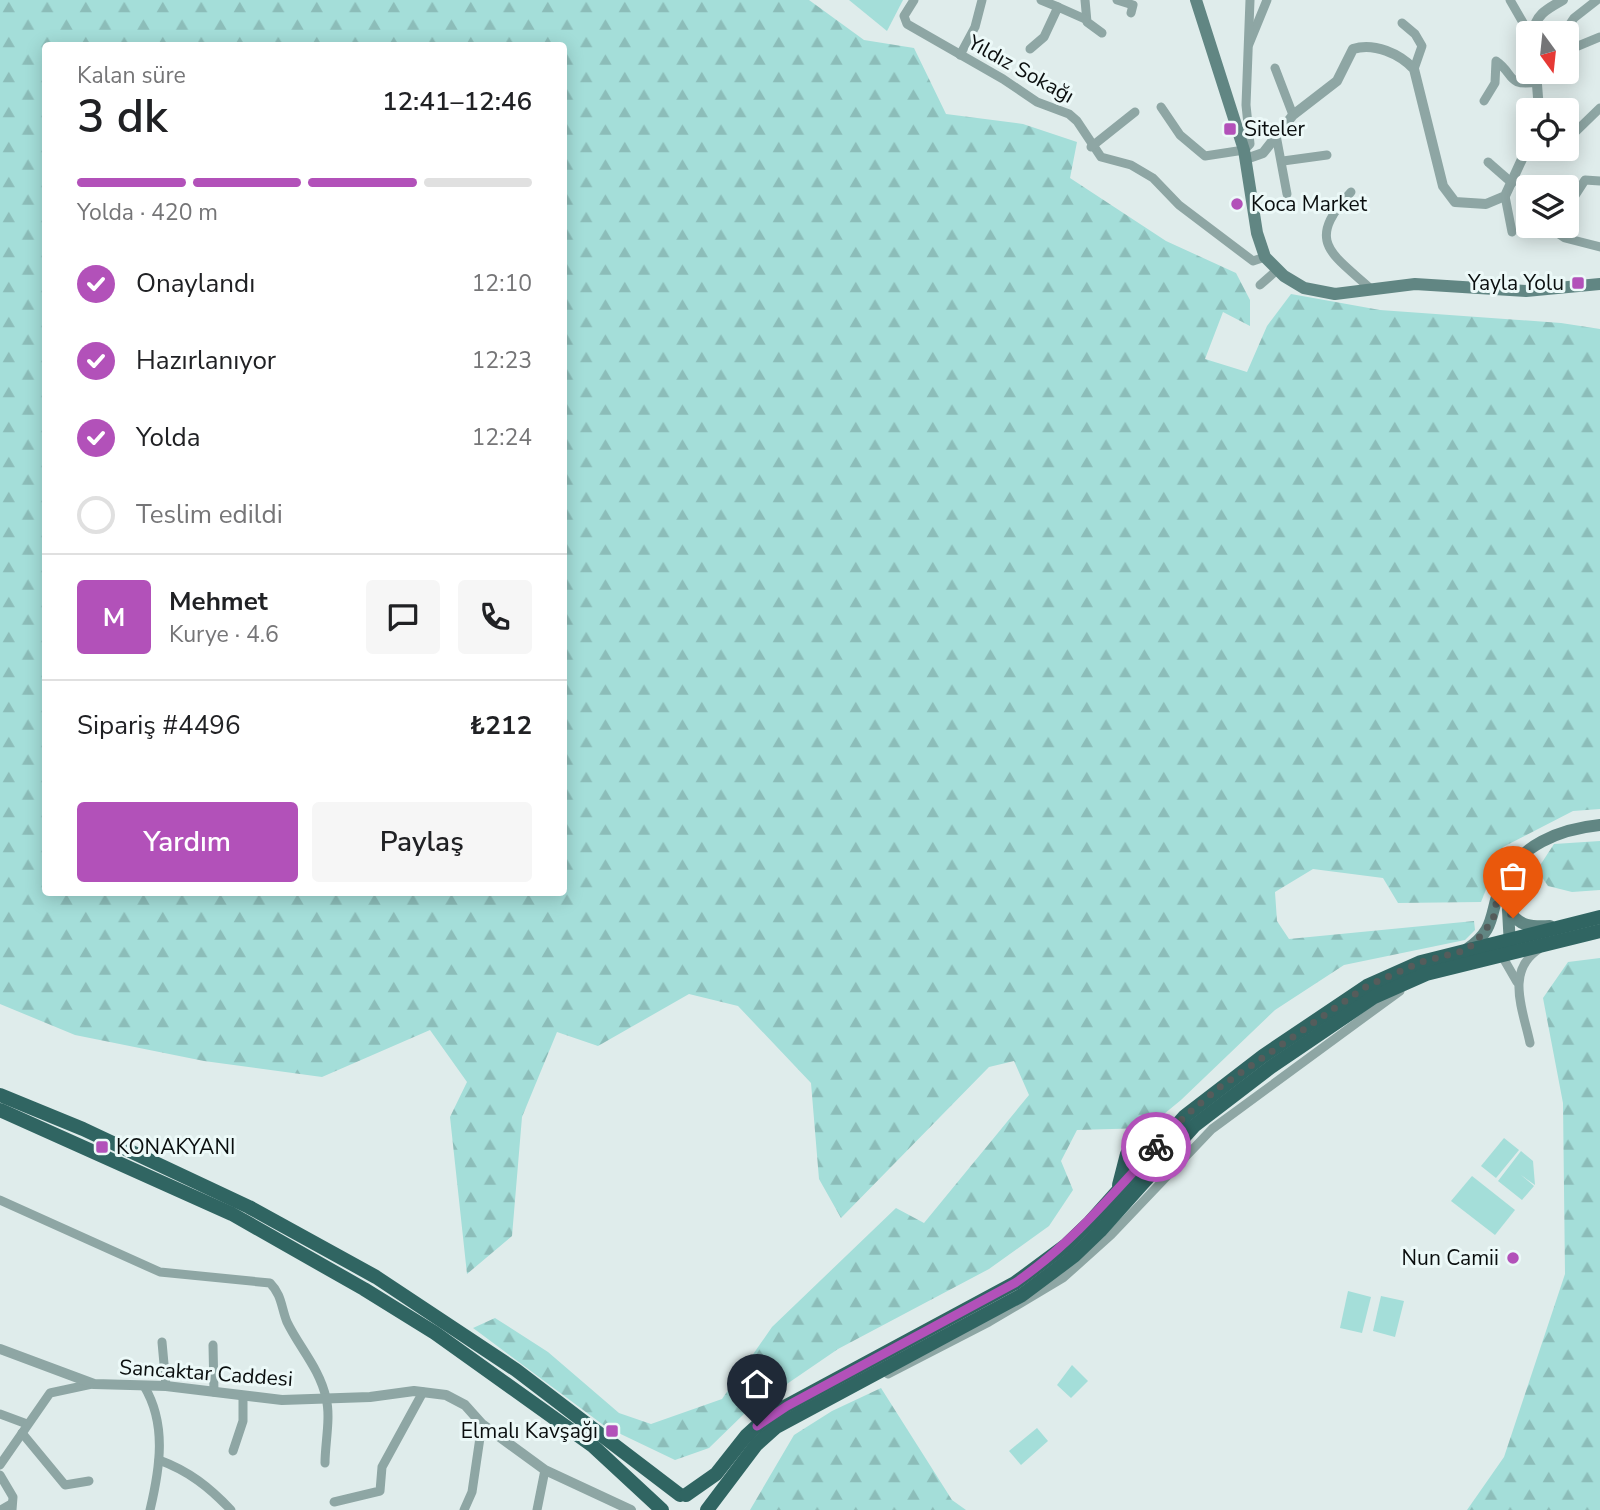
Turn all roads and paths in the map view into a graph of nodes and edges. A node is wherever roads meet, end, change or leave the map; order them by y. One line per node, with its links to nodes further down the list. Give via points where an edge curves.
1 (915, 0): 24 (street, Yıldız Sokağı, via 904,16 907,24)
2 (982, 0): 24 (street, via 975,27)
3 (1041, 0): 12 (street)
4 (1085, 0): 14 (street)
5 (1117, 0): 13 (street, via 1133,5)
6 (1196, 0): 36 (main road)
7 (1251, 0): 23 (street)
8 (1267, 0): 23 (street)
9 (1510, 0): 15 (street)
10 (1563, 0): 16 (street)
11 (1597, 0): 17 (street)
12 (1058, 7): 14 (street); 22 (street, via 1044,37)
13 (1132, 13)
14 (1085, 19): 19 (street)
15 (1523, 21)
16 (1535, 21)
17 (1572, 21)
18 (1402, 23): 26 (street, via 1422,46)
19 (1102, 33)
20 (1600, 37): 21 (street)
21 (1579, 46)
22 (1030, 49)
23 (1247, 50): 36 (street, via 1251,144)
24 (960, 55): 35 (street, Yıldız Sokağı, via 1037,102 1069,114)
25 (1275, 68): 32 (street)
26 (1414, 69): 32 (street, via 1394,54 1370,46 1353,49 1338,81); 46 (street, via 1447,196 1471,204)
27 (1516, 82): 28 (street, via 1496,61 1495,83)
28 (1485, 101)
29 (1161, 107): 36 (street, via 1180,135 1205,156)
30 (1600, 108): 33 (street)
31 (1135, 113): 35 (street)
32 (1293, 115): 34 (street)
33 (1579, 128)
34 (1276, 135): 36 (street, via 1263,153); 38 (street)
35 (1091, 147): 50 (street, via 1101,157 1153,178 1179,205 1253,261)
36 (1245, 154): 50 (main road, via 1249,195)
37 (1328, 155): 38 (street)
38 (1283, 161): 45 (street)
39 (1522, 161): 42 (street)
40 (1488, 162): 42 (street)
41 (1600, 181): 43 (street, via 1585,180)
42 (1512, 183): 46 (street)
43 (1579, 189)
44 (1351, 192): 54 (street, via 1330,215 1327,241 1336,258)
45 (1287, 194)
46 (1505, 197): 47 (street)
47 (1512, 232)
48 (1565, 238): 49 (street)
49 (1600, 247)
50 (1265, 257): 51 (main road)
51 (1277, 270): 53 (street); 54 (main road, via 1322,294)
52 (1600, 284): 54 (main road, via 1526,291 1436,284)
53 (1260, 285)
54 (1372, 290)
55 (1600, 825): 56 (main road, via 1555,833 1522,858 1507,873)
56 (1502, 908): 58 (main road, via 1525,925); 61 (main road); 62 (main road, via 1489,928)
57 (1600, 917): 58 (highway)
58 (1575, 923): 61 (highway)
59 (1600, 931): 60 (highway)
60 (1548, 943): 61 (highway); 63 (street, via 1526,960)
61 (1504, 945): 62 (highway); 63 (street, via 1510,973); 100 (highway, via 1364,1003 1249,1082 1194,1126 1100,1231 1048,1277 776,1427)
62 (1463, 951): 89 (highway, via 1421,962 1367,986 1220,1087 1169,1133 1090,1222 1040,1266 768,1416 716,1474)
63 (1517, 982): 64 (street)
64 (1530, 1042)
65 (0, 1095): 89 (highway, via 249,1207 376,1277 516,1370)
66 (0, 1110): 99 (highway, via 232,1214 375,1296 435,1333 593,1446)
67 (0, 1200): 77 (street, via 160,1272 270,1283 279,1292 285,1318 308,1354)
68 (162, 1342): 73 (street)
69 (213, 1345): 74 (street)
70 (0, 1349): 71 (street, Sancaktar Caddesi)
71 (94, 1384): 72 (street, Sancaktar Caddesi); 79 (street, via 50,1393)
72 (144, 1386): 73 (street, Sancaktar Caddesi); 83 (street, via 160,1420)
73 (166, 1386): 74 (street, Sancaktar Caddesi)
74 (215, 1392): 76 (street, Sancaktar Caddesi)
75 (423, 1392): 77 (street, Sancaktar Caddesi); 80 (street, Sancaktar Caddesi, via 446,1395 465,1405); 90 (street, via 382,1467 380,1491)
76 (243, 1397): 77 (street, Sancaktar Caddesi); 82 (street, via 243,1421)
77 (327, 1398): 84 (street)
78 (0, 1414): 79 (street)
79 (27, 1424): 81 (street)
80 (482, 1424): 86 (street, Sancaktar Caddesi); 96 (street, via 472,1492)
81 (22, 1433): 85 (street); 88 (street, via 65,1485)
82 (233, 1451)
83 (159, 1460): 94 (street); 95 (street, via 183,1469)
84 (325, 1462)
85 (0, 1465)
86 (545, 1470): 91 (street, Sancaktar Caddesi); 97 (street)
87 (0, 1475): 92 (street, via 13,1497)
88 (89, 1481)
89 (683, 1495): 99 (highway); 100 (highway, via 697,1499)
90 (334, 1502)
91 (618, 1506): 98 (street, Sancaktar Caddesi)
92 (11, 1507): 93 (street)
93 (1, 1510)
94 (150, 1510)
95 (231, 1510)
96 (464, 1510)
97 (537, 1510)
98 (631, 1510)
99 (664, 1510)
100 (705, 1510)

